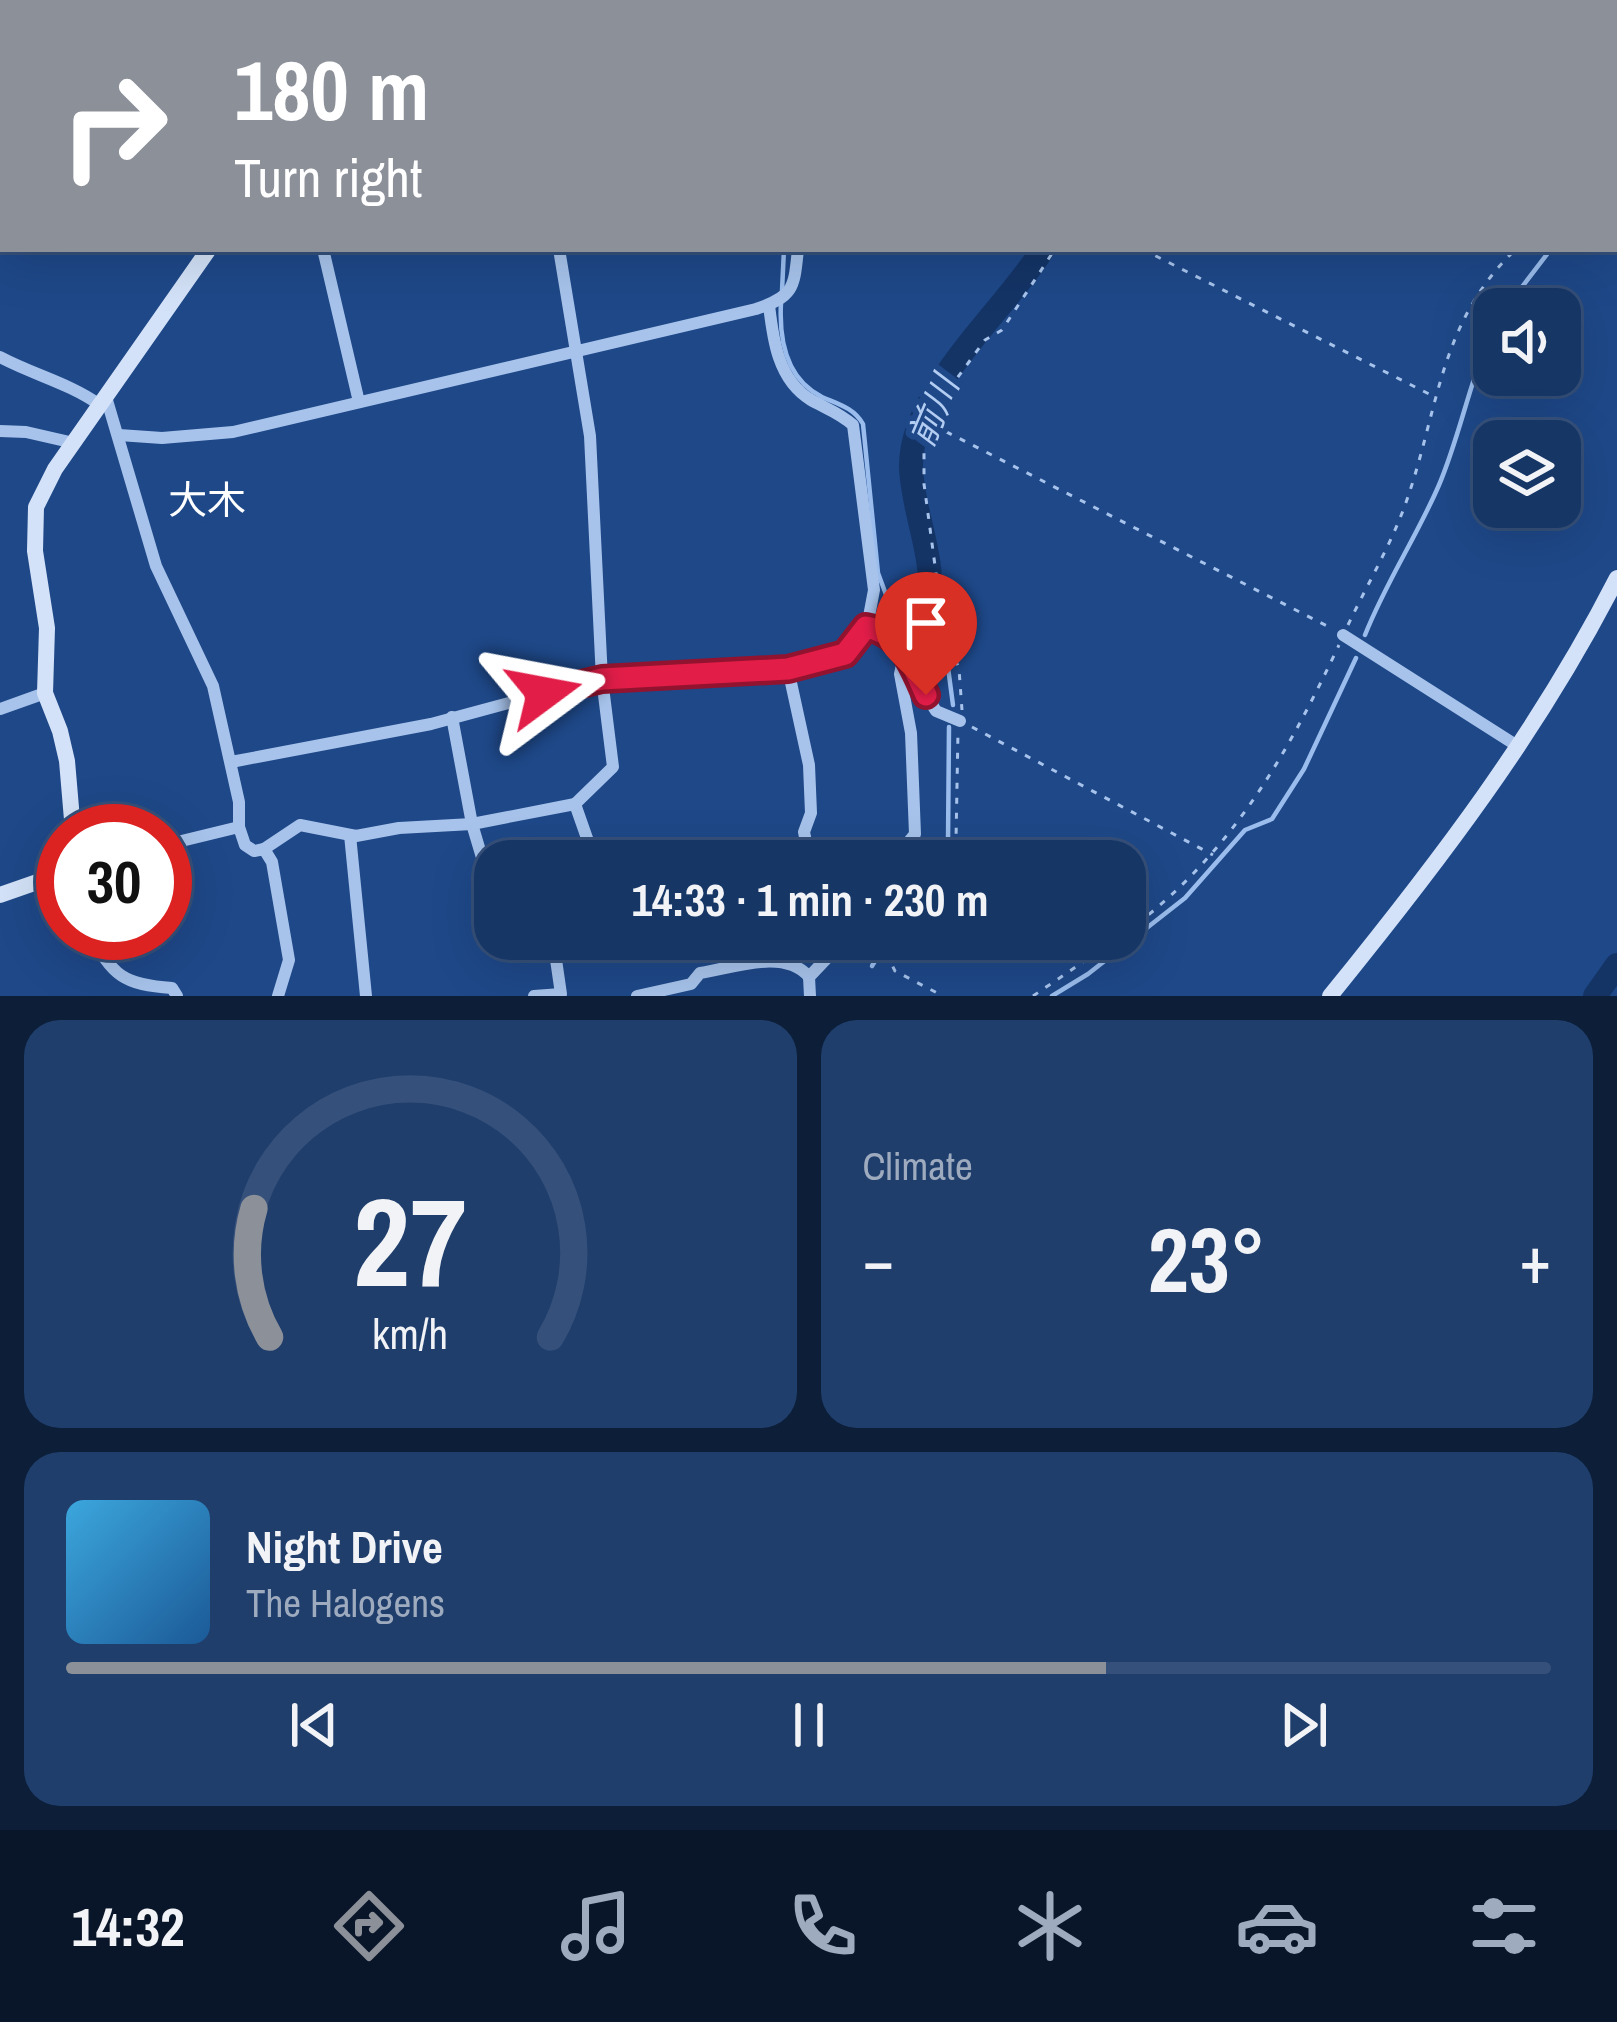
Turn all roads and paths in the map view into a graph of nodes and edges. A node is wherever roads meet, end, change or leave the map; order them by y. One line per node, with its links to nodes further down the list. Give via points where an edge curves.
1 (207, 252): 12 (main road)
2 (323, 252): 13 (street)
3 (560, 252): 9 (street)
4 (798, 252): 8 (street, via 794,286)
5 (1053, 252): 14 (path, via 1002,330 985,340 947,392)
6 (1148, 252): 11 (path)
7 (1513, 252): 11 (path, via 1473,300)
8 (778, 300): 9 (street); 19 (street, via 775,346 789,380 853,424 874,590)
9 (579, 350): 13 (street); 23 (street)
10 (0, 357): 12 (street)
11 (1435, 397): 20 (path, via 1402,513)
12 (103, 401): 16 (street); 17 (main road)
13 (359, 402): 16 (street, via 232,432)
14 (932, 424): 20 (path); 27 (path, via 924,484 943,625 959,669)
15 (0, 431): 17 (street)
16 (118, 435): 29 (street, via 156,566 213,686)
17 (74, 443): 24 (main road, via 34,516 47,628)
18 (1617, 578): 28 (main road)
19 (866, 627): 21 (street); 22 (street, via 845,654)
20 (1343, 635): 28 (street); 42 (path, via 1264,787)
21 (905, 651): 27 (street, via 936,711); 39 (street)
22 (788, 669): 23 (street); 38 (street, via 809,765)
23 (602, 679): 26 (street); 30 (street, via 613,767)
24 (45, 693): 25 (street); 31 (main road)
25 (0, 709)
26 (452, 717): 29 (street); 32 (street)
27 (960, 721): 40 (path); 42 (path)
28 (1519, 747): 62 (main road)
29 (231, 763): 33 (street)
30 (575, 803): 32 (street); 37 (street)
31 (71, 804)
32 (472, 824): 34 (street); 36 (street)
33 (238, 826): 35 (street); 41 (street, via 245,845)
34 (350, 835): 41 (street, via 300,825); 56 (street)
35 (192, 838)
36 (477, 840)
37 (588, 840)
38 (806, 840)
39 (910, 840)
40 (956, 840)
41 (264, 849): 55 (street, via 282,900 289,960)
42 (1214, 855): 45 (path)
43 (36, 882): 44 (main road)
44 (0, 895)
45 (1146, 918)
46 (105, 960): 54 (street, via 139,986 172,988)
47 (557, 960): 53 (street)
48 (782, 960): 52 (street); 58 (street, via 700,973 692,985)
49 (825, 960): 52 (street)
50 (890, 960): 60 (path, via 895,971)
51 (1087, 960): 61 (path)
52 (809, 977): 59 (street)
53 (561, 995): 57 (street)
54 (177, 996)
55 (278, 996)
56 (366, 996)
57 (534, 996)
58 (637, 996)
59 (810, 996)
60 (943, 996)
61 (1033, 996)
62 (1330, 996)

